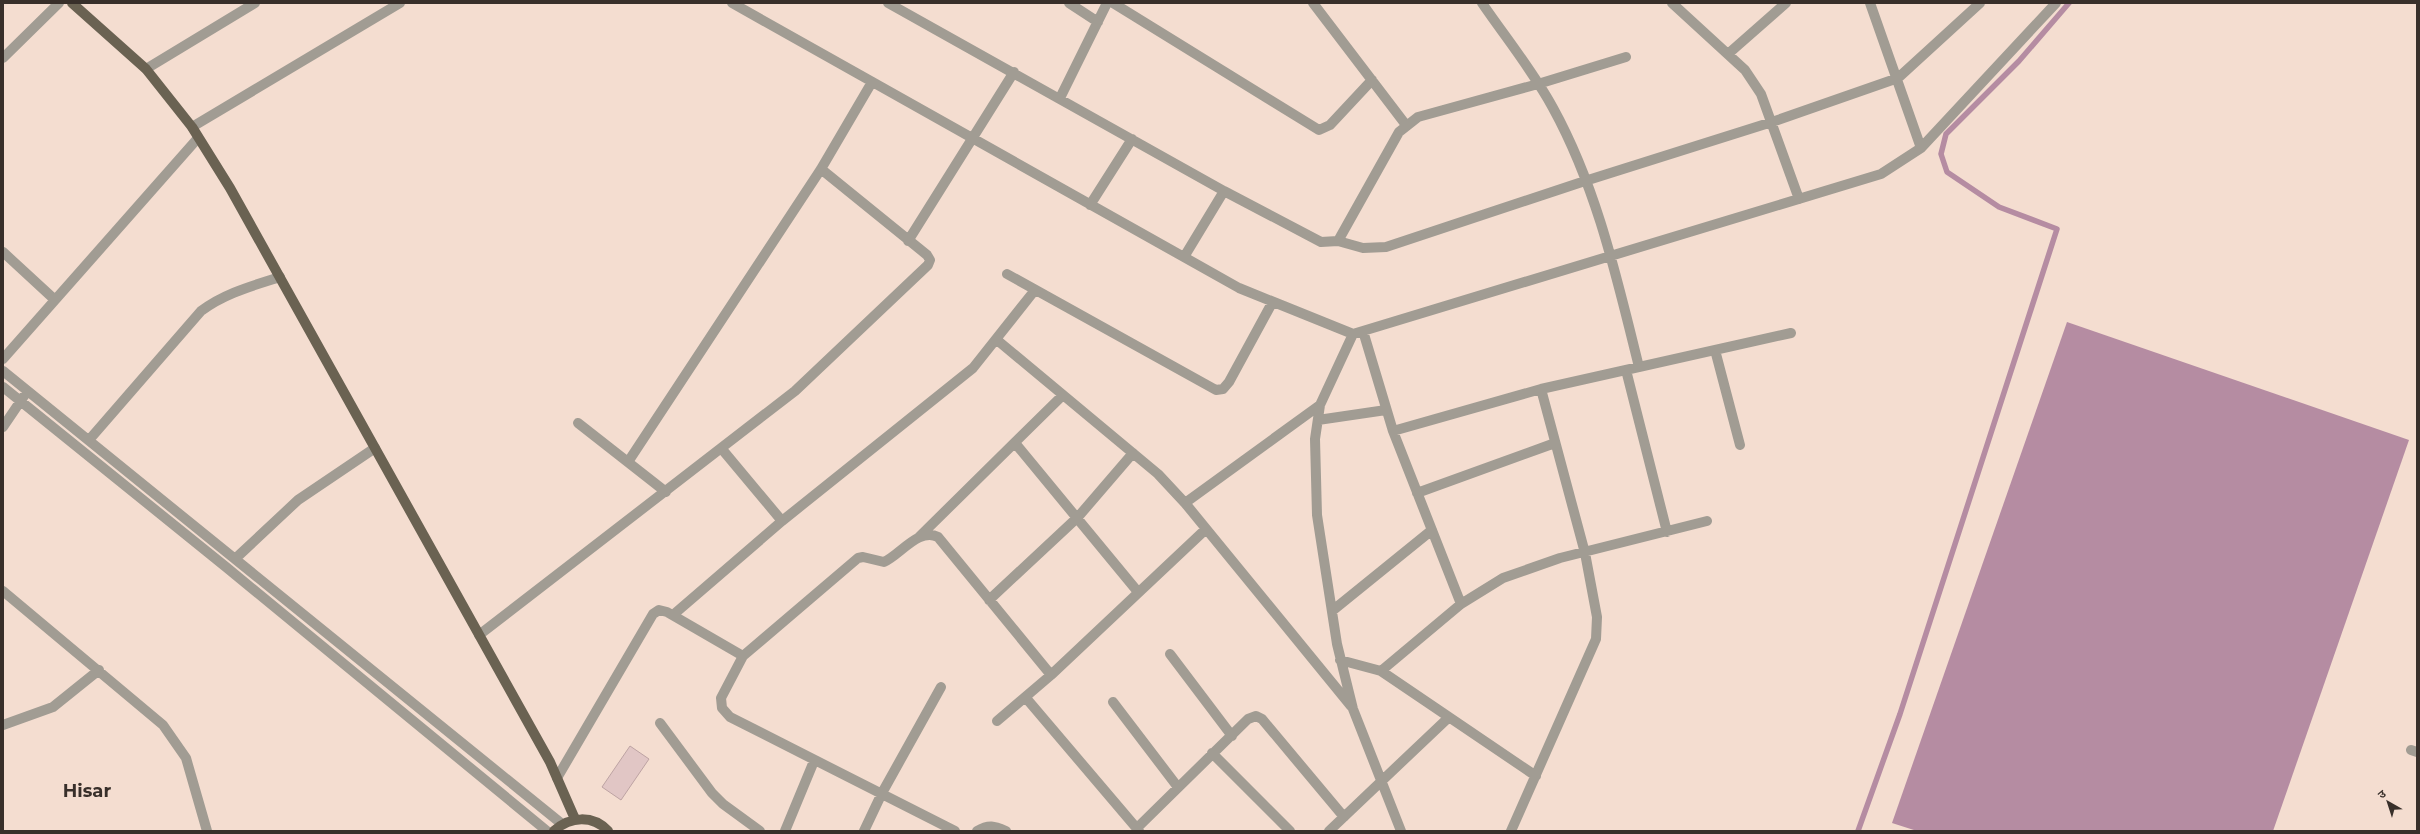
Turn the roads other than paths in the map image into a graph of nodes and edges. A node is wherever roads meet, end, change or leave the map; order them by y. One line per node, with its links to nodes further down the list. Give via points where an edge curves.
1 (59, 3): 20 (street)
2 (72, 3): 21 (main road)
3 (255, 3): 21 (street)
4 (400, 3): 30 (street)
5 (732, 3): 25 (street)
6 (888, 3): 22 (street)
7 (1069, 3): 17 (street)
8 (1107, 3): 17 (street)
9 (1113, 3): 24 (street, via 1319,130 1330,125)
10 (1313, 3): 24 (street)
11 (1482, 3): 26 (street)
12 (1672, 3): 18 (street)
13 (1786, 3): 18 (street)
14 (1870, 3): 23 (street)
15 (1980, 3): 23 (street)
16 (2056, 3): 34 (street)
17 (1098, 22): 27 (street)
18 (1728, 54): 28 (street, via 1745,70 1761,94)
19 (1626, 57): 26 (street)
20 (3, 58)
21 (146, 69): 30 (main road)
22 (1014, 72): 27 (street); 32 (street)
23 (1898, 78): 28 (street); 34 (street)
24 (1372, 80): 29 (street)
25 (872, 82): 32 (street); 35 (street)
26 (1538, 84): 29 (street, via 1418,117); 36 (street, via 1565,131)
27 (1060, 98): 33 (street)
28 (1772, 122): 36 (street); 38 (street)
29 (1406, 125): 41 (street, via 1393,142)
30 (192, 128): 31 (main road)
31 (198, 138): 46 (main road, via 230,188); 48 (street)
32 (972, 138): 39 (street); 40 (street)
33 (1132, 139): 37 (street); 39 (street)
34 (1921, 148): 38 (street, via 1881,174)
35 (820, 169): 40 (street); 77 (street)
36 (1585, 181): 41 (street, via 1386,247 1363,248); 43 (street)
37 (1224, 192): 41 (street, via 1321,242); 44 (street)
38 (1799, 199): 43 (street)
39 (1090, 205): 44 (street)
40 (908, 241): 75 (street, via 930,260 923,271 795,391)
41 (1338, 241)
42 (3, 252): 48 (street)
43 (1612, 256): 50 (street); 56 (street)
44 (1184, 257): 49 (street)
45 (1007, 274): 47 (street)
46 (280, 277): 70 (street, via 230,293 201,311); 74 (main road)
47 (1035, 290): 49 (street, via 1216,390 1223,389 1229,382); 53 (street)
48 (54, 299): 55 (street)
49 (1272, 303): 52 (street)
50 (1363, 331): 52 (street); 65 (street)
51 (1791, 333): 54 (street)
52 (1353, 334): 64 (street)
53 (997, 340): 62 (street); 82 (street, via 973,368)
54 (1715, 350): 56 (street); 73 (street)
55 (3, 359)
56 (1639, 367): 57 (street)
57 (1626, 370): 60 (street); 86 (street)
58 (3, 371): 61 (street)
59 (3, 387): 63 (street)
60 (1541, 389): 69 (street); 72 (street)
61 (28, 390): 63 (street); 70 (street)
62 (1063, 395): 71 (street); 76 (street)
63 (21, 401): 68 (street); 124 (street)
64 (1320, 405): 66 (street); 80 (street)
65 (1386, 410): 66 (street); 69 (street)
66 (1318, 420): 94 (street, via 1315,469 1317,515)
67 (578, 423): 77 (street)
68 (3, 427)
69 (1393, 431): 79 (street)
70 (89, 440): 89 (street)
71 (1015, 443): 81 (street); 87 (street)
72 (1555, 443): 79 (street); 88 (street)
73 (1740, 446)
74 (375, 448): 89 (street, via 298,500); 96 (main road)
75 (721, 448): 78 (street); 82 (street)
76 (1133, 453): 80 (street, via 1158,474); 81 (street)
77 (628, 462): 78 (street)
78 (666, 492): 96 (street)
79 (1417, 493): 85 (street)
80 (1185, 503): 84 (street)
81 (1078, 517): 91 (street); 92 (street)
82 (782, 521): 95 (street)
83 (1708, 521): 86 (street)
84 (1206, 529): 91 (street); 106 (street)
85 (1432, 530): 93 (street); 94 (street)
86 (1667, 532): 88 (street)
87 (919, 538): 92 (street, via 927,535 938,536); 98 (street, via 884,562 858,558)
88 (1585, 553): 93 (street, via 1560,558 1503,578); 114 (street, via 1598,617 1596,639)
89 (236, 558): 121 (street)
90 (3, 591): 100 (street)
91 (1138, 592): 102 (street)
92 (989, 600): 102 (street)
93 (1460, 604): 101 (street)
94 (1332, 610): 99 (street)
95 (673, 615): 98 (street); 115 (street, via 659,610 646,623)
96 (479, 635): 115 (main road)
97 (1170, 654): 111 (street)
98 (743, 656): 113 (street, via 721,698 722,708 740,723)
99 (1340, 660): 101 (street); 106 (street)
100 (99, 670): 110 (street, via 53,707); 123 (street, via 163,725 178,743 192,776)
101 (1381, 671): 107 (street)
102 (1051, 675): 104 (street)
103 (941, 687): 118 (street)
104 (1026, 698): 108 (street); 122 (street)
105 (1113, 702): 117 (street)
106 (1353, 709): 116 (street)
107 (1449, 717): 114 (street); 116 (street)
108 (997, 720)
109 (660, 722): 126 (street, via 712,793)
110 (3, 725)
111 (1232, 736): 112 (street); 119 (street, via 1253,716 1262,719)
112 (1212, 753): 117 (street); 132 (street)
113 (814, 762): 118 (street); 127 (street)
114 (1536, 776): 135 (street)
115 (557, 778): 120 (main road)
116 (1381, 782): 119 (street); 134 (street)
117 (1177, 786): 122 (street)
118 (882, 793): 128 (street); 129 (street)
119 (1344, 817): 133 (street)
120 (575, 819): 121 (main road); 125 (main road, via 596,823)
121 (558, 828)
122 (1138, 829)
123 (207, 831)
124 (547, 831)
125 (608, 831)
126 (760, 831)
127 (785, 831)
128 (864, 831)
129 (955, 831)
130 (977, 831): 131 (street, via 993,825)
131 (1006, 831)
132 (1290, 831)
133 (1329, 831)
134 (1401, 831)
135 (1511, 831)

